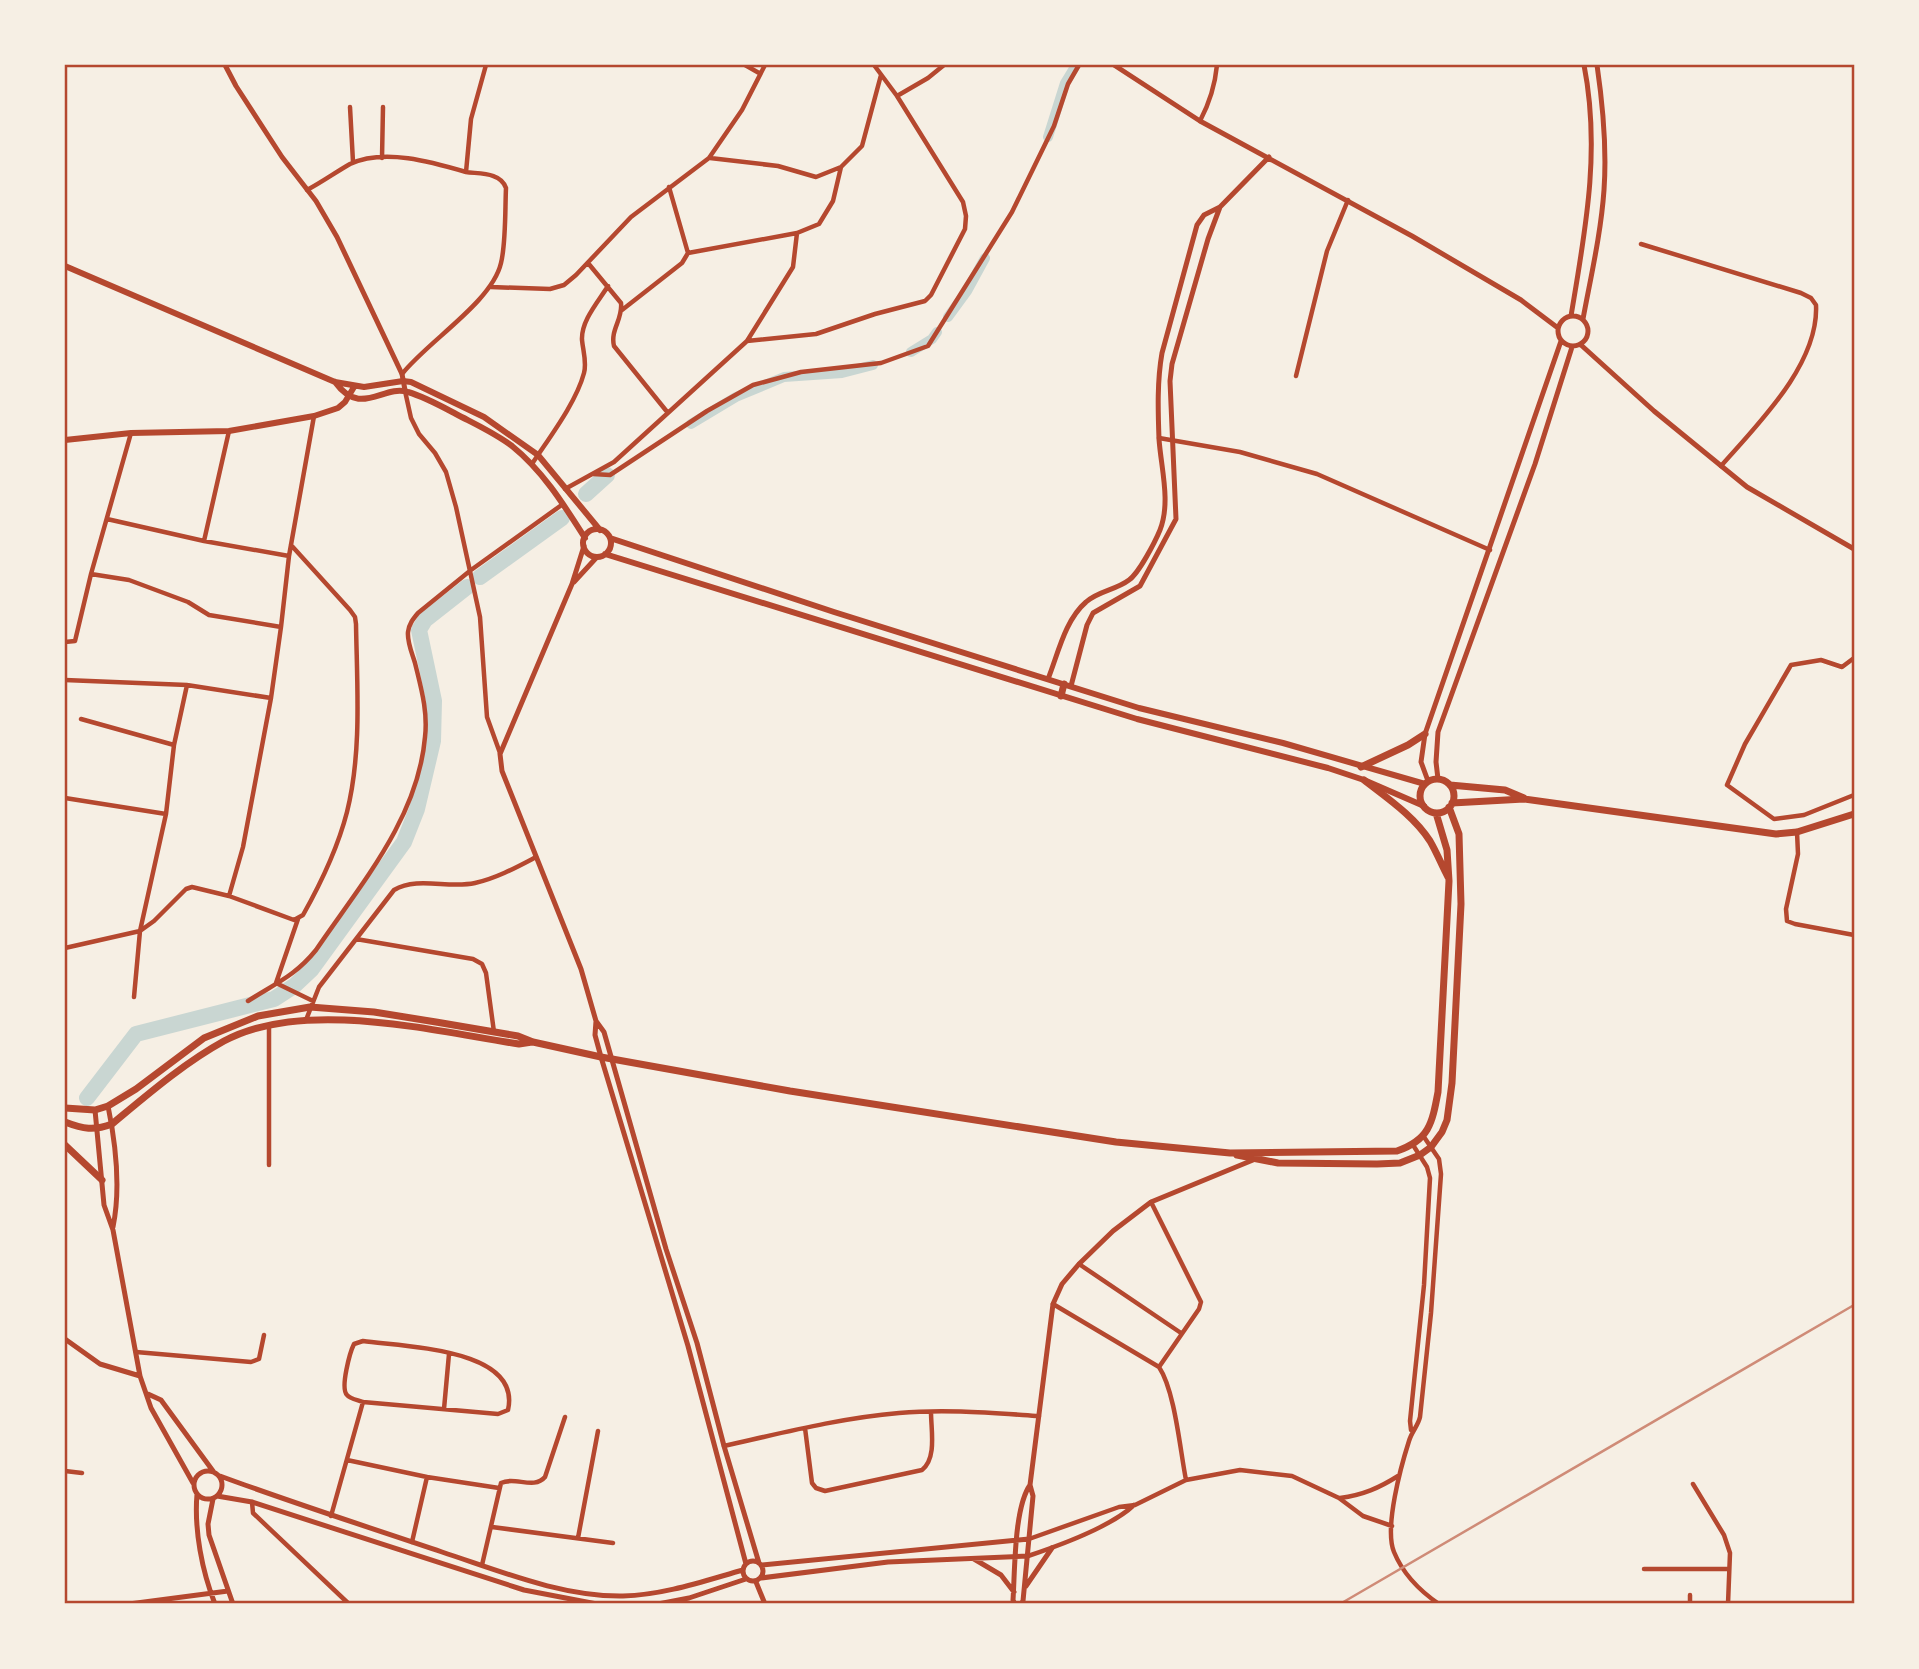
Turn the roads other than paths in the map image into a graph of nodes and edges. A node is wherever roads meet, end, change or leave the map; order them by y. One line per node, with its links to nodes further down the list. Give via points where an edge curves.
1 (225, 65): 25 (street)
2 (486, 65): 23 (street, via 471,119)
3 (745, 65): 12 (street)
4 (765, 65): 12 (street)
5 (874, 65): 13 (street)
6 (944, 65): 14 (street)
7 (1079, 65): 59 (street, via 1012,212 928,346 881,363 800,372 753,385 610,475)
8 (1114, 65): 17 (street)
9 (1217, 65): 17 (street, via 1211,100)
10 (1584, 65): 36 (street, via 1592,171)
11 (1597, 65): 37 (street, via 1604,189)
12 (760, 73): 20 (street, via 742,110)
13 (881, 75): 14 (street); 22 (street, via 862,146)
14 (897, 96): 39 (street, via 963,202 966,216 965,229 931,296 912,306 816,334)
15 (350, 107): 21 (street)
16 (383, 107): 19 (street)
17 (1200, 121): 18 (street)
18 (1269, 157): 26 (street); 27 (street)
19 (382, 158): 21 (street); 23 (street, via 406,158)
20 (709, 158): 22 (street, via 778,166 816,177); 24 (street)
21 (353, 163): 25 (street)
22 (841, 167): 28 (street, via 834,201 819,225)
23 (466, 172): 34 (street, via 498,177 506,188 502,263)
24 (669, 187): 30 (street); 31 (street, via 631,217)
25 (307, 190): 44 (street, via 337,237)
26 (1348, 200): 38 (street, via 1521,300); 43 (street, via 1327,251)
27 (1220, 207): 53 (street, via 1204,215 1197,225 1162,353); 55 (street, via 1171,364)
28 (797, 233): 30 (street); 39 (street, via 793,267)
29 (1641, 244): 58 (street, via 1801,293 1816,305 1813,338 1801,363 1770,409)
30 (688, 253): 35 (street, via 682,263)
31 (588, 263): 33 (street); 34 (street, via 564,285 550,289)
32 (65, 266): 45 (main road)
33 (608, 286): 35 (street); 56 (street, via 584,325 584,373)
34 (491, 287): 44 (street)
35 (622, 310): 49 (street, via 612,338 614,346)
36 (1570, 316): 37 (street); 38 (street)
37 (1583, 319): 41 (street, via 1589,335)
38 (1558, 328): 40 (street)
39 (747, 341): 49 (street)
40 (1561, 341): 42 (street); 69 (street)
41 (1581, 345): 42 (street); 58 (street)
42 (1572, 347): 91 (street, via 1535,464 1438,732)
43 (1296, 376)
44 (402, 377): 46 (main road); 47 (street); 56 (main road, via 484,417)
45 (335, 382): 46 (main road); 48 (main road)
46 (355, 387): 48 (main road)
47 (405, 390): 48 (main road, via 371,398); 57 (main road, via 486,429); 74 (street, via 419,434 446,472)
48 (349, 396): 50 (main road, via 338,408)
49 (668, 413): 59 (street, via 614,462)
50 (314, 416): 51 (main road); 67 (street)
51 (229, 430): 52 (main road); 66 (street)
52 (131, 433): 54 (main road); 62 (street)
53 (1159, 438): 55 (street); 80 (street, via 1165,517 1159,533 1131,579 1088,600 1077,611)
54 (65, 440)
55 (1174, 441): 69 (street, via 1240,452 1317,474); 83 (street, via 1177,507 1173,528 1140,586 1093,613)
56 (538, 455): 57 (street); 60 (main road)
57 (532, 464): 61 (main road)
58 (1721, 466): 70 (street, via 1747,487)
59 (593, 474): 60 (street)
60 (564, 489): 63 (main road)
61 (563, 503): 64 (main road); 74 (street)
62 (107, 519): 66 (street); 75 (street)
63 (600, 530): 64 (main road); 65 (main road)
64 (585, 537): 68 (main road)
65 (610, 538): 71 (main road); 80 (main road)
66 (204, 541): 72 (street)
67 (291, 545): 72 (street); 107 (street, via 355,617 357,678 347,811 326,868)
68 (584, 546): 73 (main road, via 588,554); 76 (street)
69 (1490, 550): 87 (street)
70 (1854, 550)
71 (605, 554): 73 (main road); 84 (main road)
72 (289, 556): 77 (street)
73 (597, 557): 76 (street)
74 (471, 570): 89 (street, via 480,617 487,717); 112 (street, via 418,613 408,630 426,719 418,778 404,816 316,950 290,977)
75 (91, 574): 77 (street, via 129,580 188,601 209,615); 78 (street, via 75,641)
76 (572, 584): 89 (street)
77 (281, 627): 85 (street)
78 (65, 642)
79 (1854, 658): 95 (street, via 1842,667 1821,660 1791,665 1727,785 1774,819 1804,815)
80 (1048, 679): 83 (main road)
81 (65, 680): 82 (street)
82 (187, 685): 85 (street); 88 (street)
83 (1068, 685): 84 (highway); 90 (main road)
84 (1060, 696): 92 (main road)
85 (271, 698): 106 (street)
86 (81, 719): 88 (street)
87 (1425, 734): 90 (highway); 93 (street, via 1421,762)
88 (174, 745): 101 (street)
89 (500, 754): 104 (street, via 502,771)
90 (1361, 767): 93 (main road)
91 (1438, 779): 93 (highway); 94 (highway)
92 (1364, 780): 99 (main road); 105 (highway, via 1416,824 1430,841)
93 (1426, 783): 99 (highway, via 1420,793)
94 (1450, 785): 97 (highway, via 1505,790); 98 (highway, via 1454,794)
95 (1854, 795)
96 (65, 798): 101 (street)
97 (1524, 799): 98 (highway); 103 (highway, via 1756,832)
98 (1451, 805): 100 (highway); 132 (highway, via 1461,856 1452,1083 1447,1120)
99 (1424, 806): 100 (highway)
100 (1436, 813): 105 (highway, via 1447,850)
101 (166, 814): 108 (street)
102 (1854, 814): 103 (highway)
103 (1797, 832): 109 (street, via 1787,921)
104 (536, 857): 110 (street, via 475,883 404,884 394,890); 117 (street, via 581,969)
105 (1449, 881): 129 (highway, via 1438,1092)
106 (229, 897): 107 (street); 108 (street, via 198,887 186,889)
107 (298, 919): 112 (street)
108 (140, 931): 111 (street); 113 (street)
109 (1854, 935)
110 (356, 939): 115 (street, via 319,987); 119 (street, via 482,964)
111 (65, 948)
112 (276, 983): 114 (street); 115 (street)
113 (134, 997)
114 (248, 1001)
115 (312, 1004): 116 (street); 119 (highway); 123 (highway, via 258,1016 204,1038)
116 (306, 1020): 118 (highway); 120 (highway, via 353,1021 519,1044)
117 (596, 1021): 121 (street); 122 (street)
118 (269, 1025): 127 (highway, via 224,1041); 137 (street)
119 (494, 1032): 120 (highway)
120 (533, 1042): 121 (highway)
121 (601, 1057): 122 (highway); 191 (street, via 688,1346)
122 (612, 1059): 134 (highway, via 1116,1143); 159 (street)
123 (108, 1106): 125 (highway); 127 (street)
124 (65, 1108): 125 (highway)
125 (95, 1110): 128 (street)
126 (65, 1122): 128 (highway)
127 (112, 1124): 128 (highway); 140 (street, via 118,1201)
128 (98, 1129): 138 (street)
129 (1424, 1137): 131 (highway); 132 (street)
130 (65, 1145): 138 (highway)
131 (1413, 1145): 133 (highway, via 1372,1152); 135 (street)
132 (1431, 1147): 135 (highway); 158 (street, via 1441,1174 1437,1241 1420,1417)
133 (1258, 1151): 134 (highway); 136 (street)
134 (1230, 1153): 136 (highway)
135 (1420, 1155): 136 (highway, via 1400,1163 1377,1164); 158 (street, via 1430,1178)
136 (1253, 1159): 139 (street)
137 (268, 1165)
138 (102, 1180): 140 (street)
139 (1151, 1202): 141 (street); 143 (street, via 1201,1302)
140 (113, 1230): 146 (street)
141 (1079, 1264): 142 (street); 143 (street)
142 (1053, 1304): 148 (street); 154 (street)
143 (1181, 1333): 148 (street)
144 (264, 1335): 146 (street, via 259,1359 251,1362)
145 (65, 1339): 149 (street, via 100,1364)
146 (135, 1352): 149 (street)
147 (449, 1354): 151 (street, via 363,1341 354,1344 345,1394); 152 (street); 152 (street, via 490,1367 505,1379 510,1401 508,1410 498,1414)
148 (1159, 1367): 167 (street, via 1167,1385)
149 (140, 1376): 150 (street)
150 (148, 1394): 162 (street, via 161,1400); 168 (street, via 151,1408)
151 (363, 1402): 152 (street); 160 (street)
152 (444, 1409)
153 (931, 1412): 154 (street); 156 (street); 156 (street, via 929,1465 825,1491 812,1483)
154 (1039, 1416): 170 (street)
155 (565, 1417): 171 (street, via 542,1481 504,1480)
156 (805, 1428): 159 (street)
157 (598, 1431): 180 (street)
158 (1412, 1431): 165 (street)
159 (724, 1446): 189 (street)
160 (347, 1460): 166 (street); 177 (street)
161 (65, 1471): 163 (street)
162 (213, 1471): 164 (street); 168 (street, via 200,1473)
163 (82, 1474)
164 (219, 1476): 173 (street, via 222,1489); 177 (street)
165 (1398, 1476): 174 (street, via 1380,1488); 178 (street)
166 (427, 1477): 171 (street); 183 (street)
167 (1186, 1480): 174 (street, via 1240,1470 1292,1476); 176 (street)
168 (194, 1483): 172 (street)
169 (1693, 1484): 193 (street, via 1724,1535)
170 (1030, 1485): 181 (street); 182 (street, via 1023,1495)
171 (499, 1488): 179 (street)
172 (197, 1494): 173 (street, via 204,1499); 199 (street, via 196,1522)
173 (215, 1497): 175 (street); 197 (street, via 209,1535)
174 (1339, 1498): 178 (street, via 1363,1516)
175 (252, 1502): 204 (street, via 253,1513); 205 (street, via 524,1590)
176 (1135, 1504): 181 (street); 185 (street, via 1124,1514)
177 (331, 1516): 183 (street)
178 (1392, 1526): 210 (street, via 1393,1550 1419,1591)
179 (492, 1527): 180 (street); 190 (street)
180 (578, 1538): 184 (street)
181 (1029, 1539): 182 (street); 187 (street)
182 (1017, 1540): 186 (street); 189 (street)
183 (412, 1542): 190 (street)
184 (612, 1543)
185 (1052, 1548): 187 (street); 196 (street)
186 (1016, 1556): 187 (street); 188 (street); 198 (street)
187 (1028, 1556): 196 (street)
188 (971, 1558): 195 (street, via 888,1562); 198 (street, via 1001,1575)
189 (761, 1564): 191 (street, via 753,1561); 195 (street, via 764,1572)
190 (482, 1565): 191 (street, via 532,1581 622,1596 660,1592)
191 (745, 1567): 194 (street)
192 (1644, 1569): 193 (street)
193 (1729, 1569): 212 (street)
194 (746, 1579): 195 (street); 206 (street)
195 (759, 1580): 207 (street)
196 (1024, 1590): 209 (street)
197 (228, 1591): 199 (street); 203 (street)
198 (1014, 1592): 208 (street)
199 (211, 1593): 201 (street); 202 (street)
200 (1690, 1595): 211 (street)
201 (129, 1604)
202 (215, 1604)
203 (230, 1604)
204 (349, 1604)
205 (597, 1604)
206 (658, 1604)
207 (765, 1604)
208 (1015, 1604)
209 (1021, 1604)
210 (1439, 1604)
211 (1690, 1604)
212 (1728, 1604)

